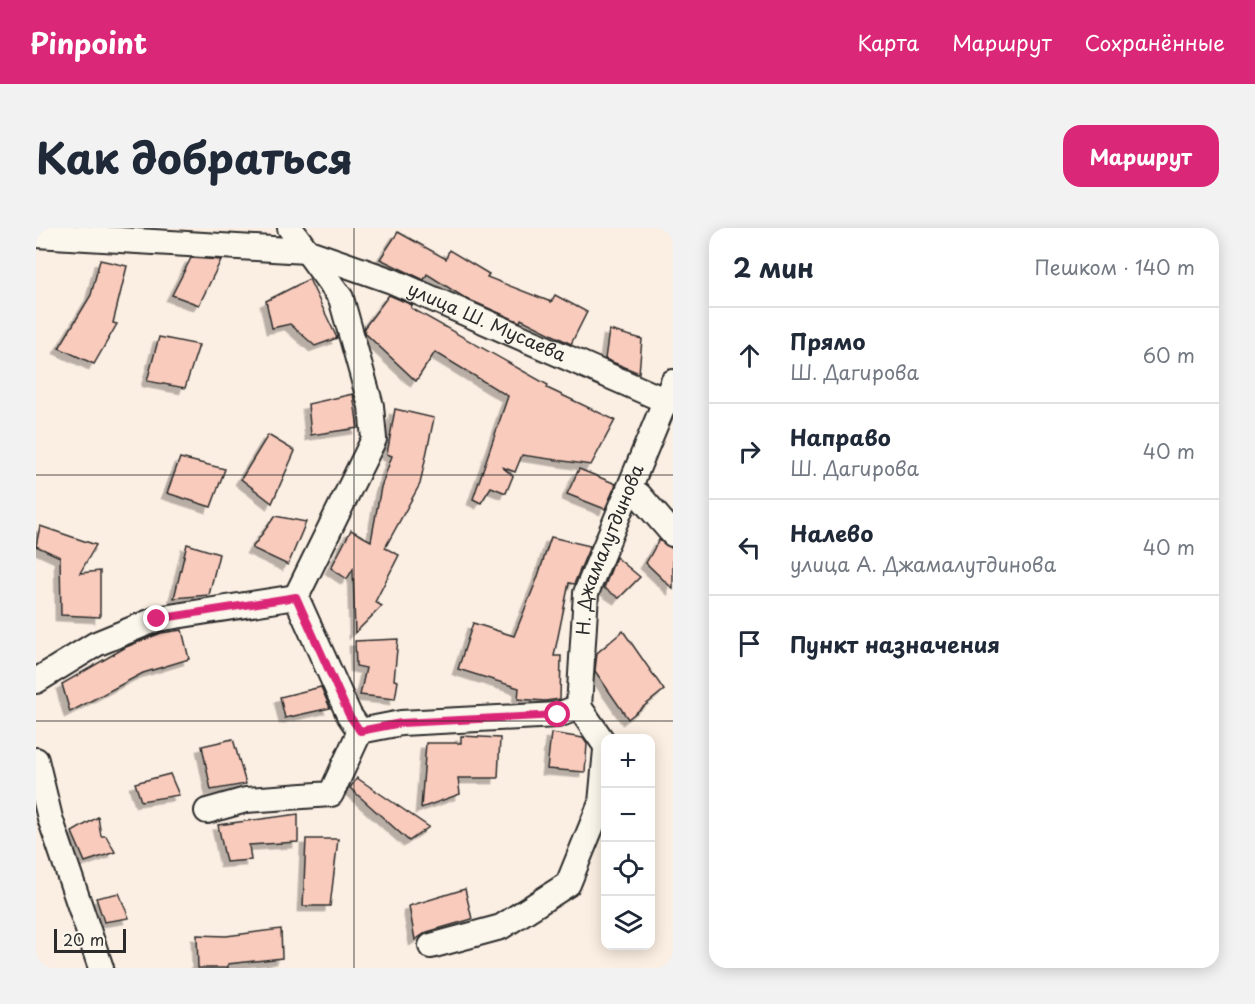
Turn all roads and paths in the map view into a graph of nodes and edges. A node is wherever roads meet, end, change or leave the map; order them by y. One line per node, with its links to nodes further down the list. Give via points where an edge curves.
1 (290, 228): 3 (street)
2 (36, 235): 3 (street, улица Ш. Мусаева)
3 (306, 251): 4 (street, улица Ш. Мусаева, via 392,281); 7 (street, via 341,298 371,405 374,439)
4 (670, 394): 9 (street, Н. Джамалутдинова, via 586,593)
5 (639, 495): 6 (street)
6 (673, 534)
7 (296, 597): 8 (street, via 157,619 96,644); 10 (street, via 349,715)
8 (36, 681)
9 (579, 706): 10 (street, via 558,715 401,723); 11 (street)
10 (360, 731): 14 (street, via 331,794 246,800)
11 (601, 740)
12 (36, 760): 16 (street, via 50,818)
13 (602, 788): 15 (street, via 601,803 568,884 501,927)
14 (207, 811)
15 (431, 946)
16 (101, 968)

